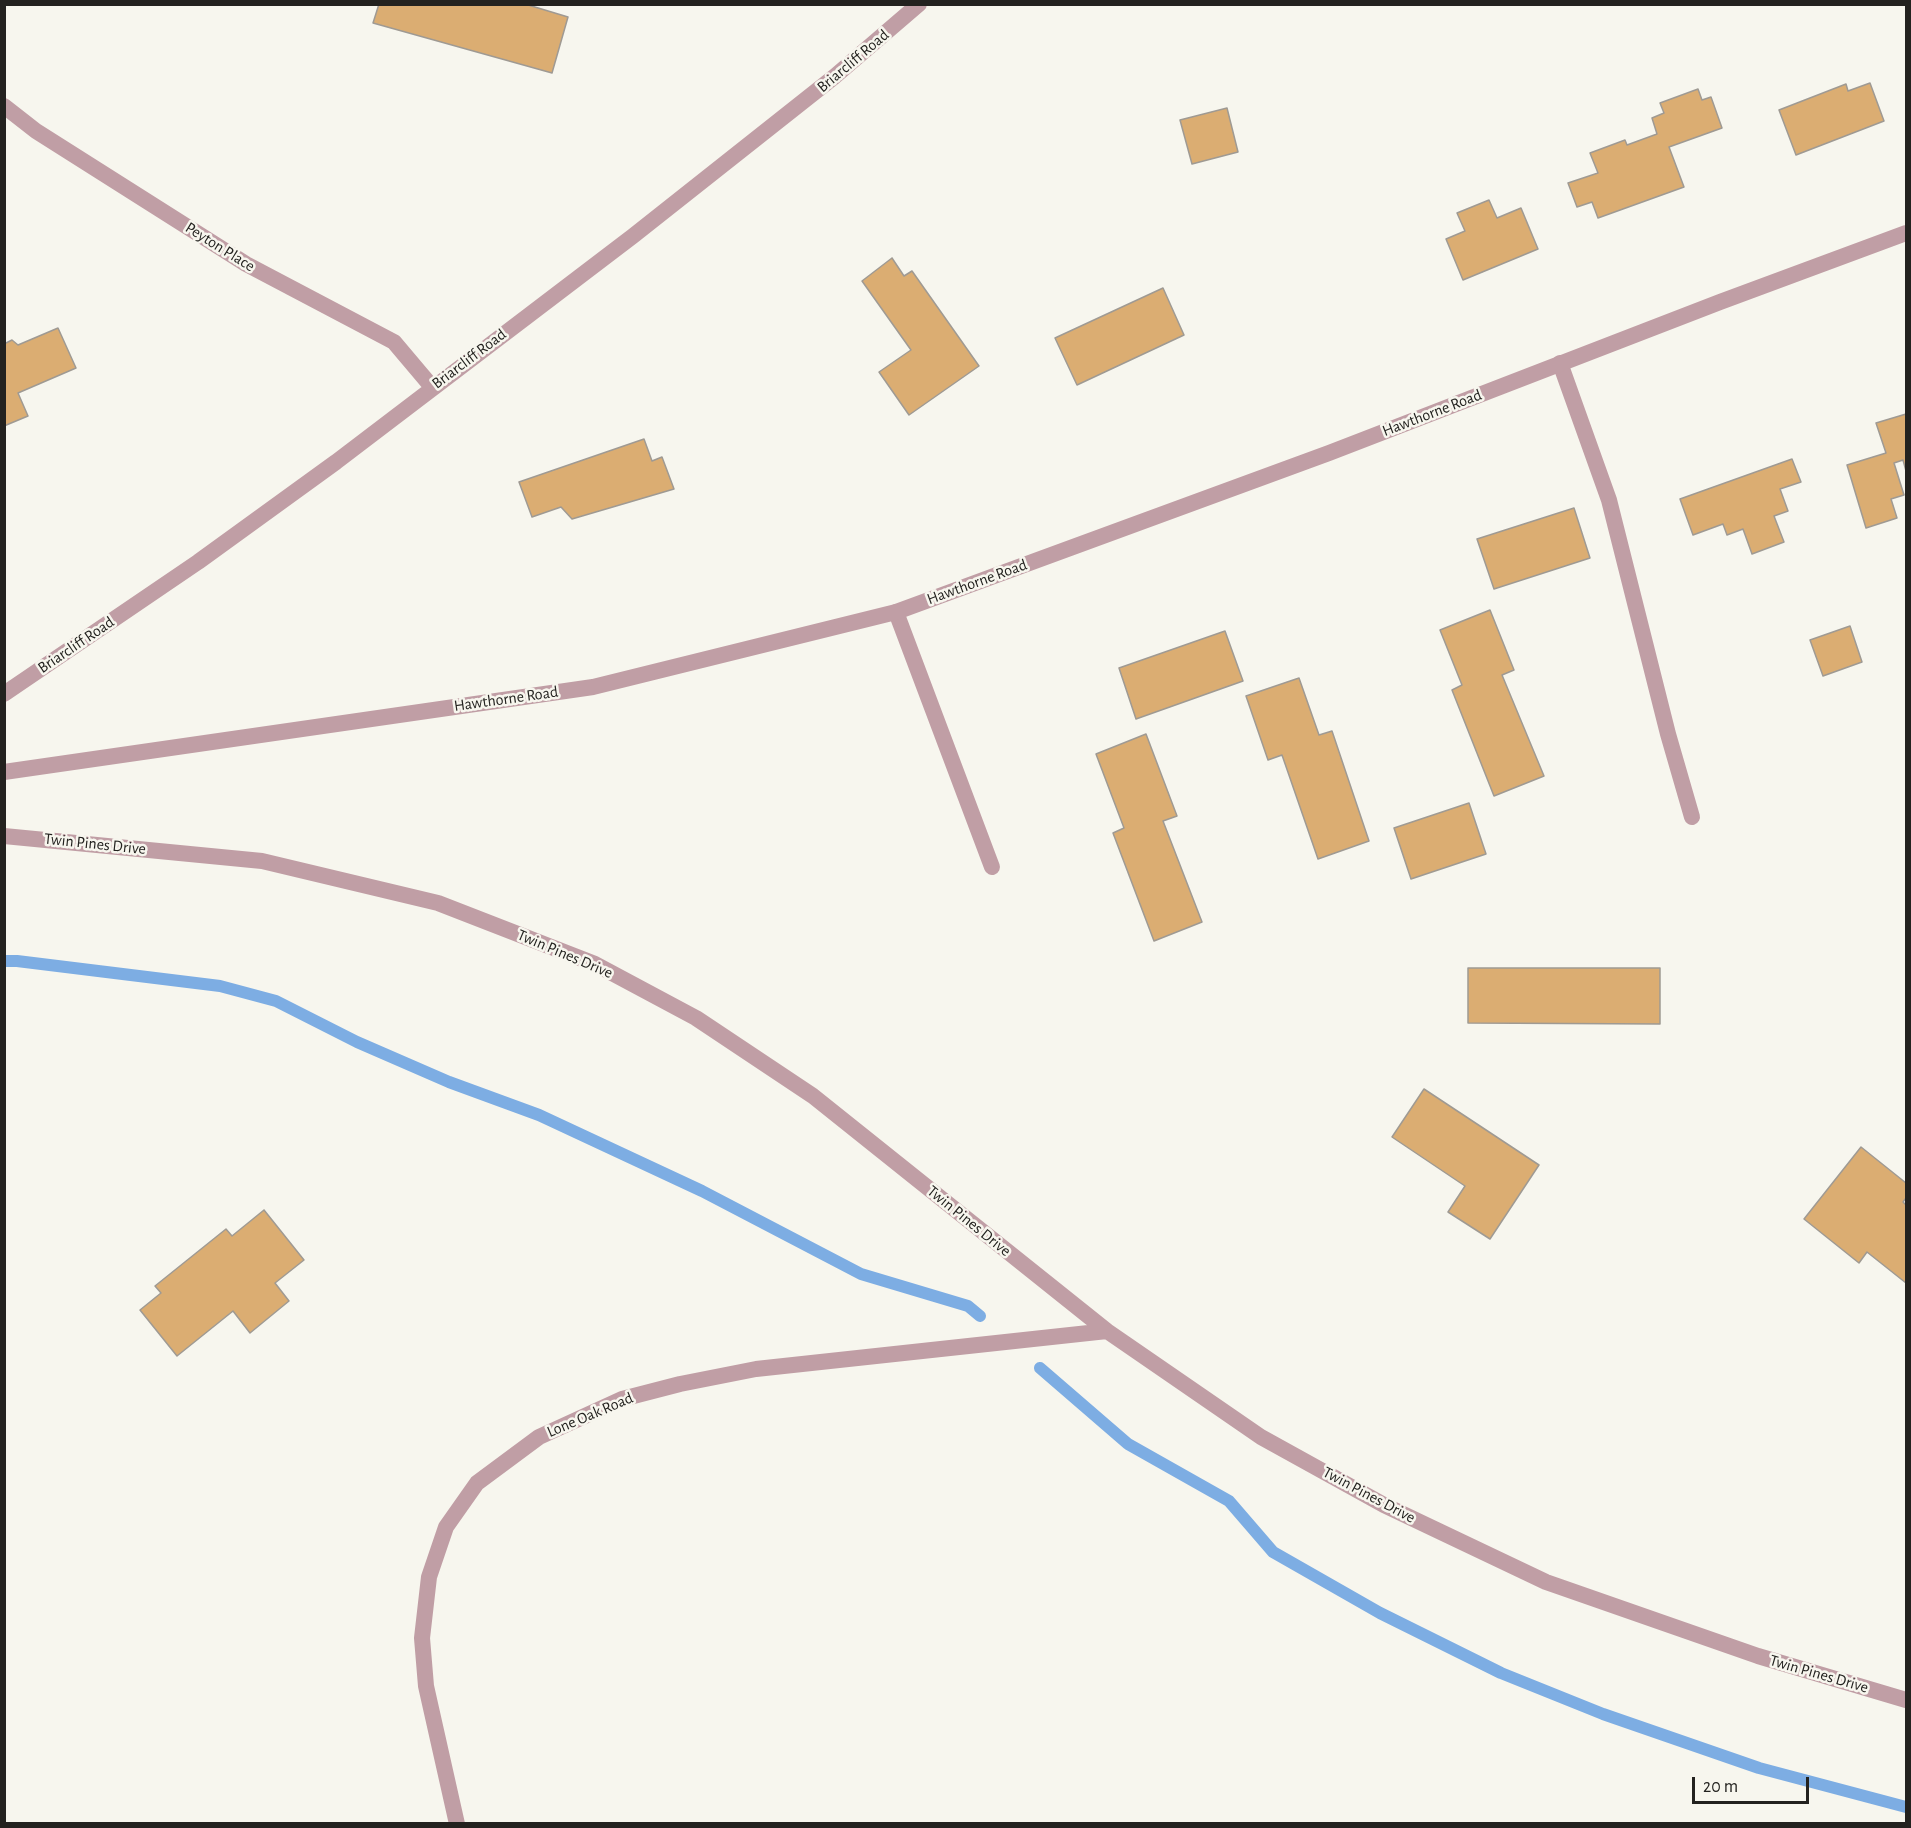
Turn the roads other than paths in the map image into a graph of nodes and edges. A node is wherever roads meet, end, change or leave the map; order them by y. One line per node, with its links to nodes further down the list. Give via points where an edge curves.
1 (919, 4): 5 (street, Briarcliff Road, via 834,77 633,236)
2 (4, 106): 5 (street, Peyton Place, via 36,131 246,264 394,342)
3 (1906, 233): 4 (street, Hawthorne Road)
4 (1560, 363): 6 (street, Hawthorne Road, via 1329,453); 9 (street, via 1609,500)
5 (432, 387): 7 (street, Briarcliff Road, via 208,556)
6 (896, 612): 8 (street, Hawthorne Road, via 593,687); 11 (street)
7 (4, 694)
8 (4, 772)
9 (1692, 817)
10 (4, 836): 12 (street, Twin Pines Drive, via 262,861 438,903 595,964 696,1018 813,1096)
11 (992, 867)
12 (1107, 1331): 13 (street, Twin Pines Drive, via 1261,1437 1384,1505 1546,1582 1758,1656); 14 (street, Lone Oak Road, via 756,1369 680,1384 622,1399 539,1437 477,1483 446,1527 429,1577 422,1638 426,1686)
13 (1906, 1700)
14 (457, 1824)

